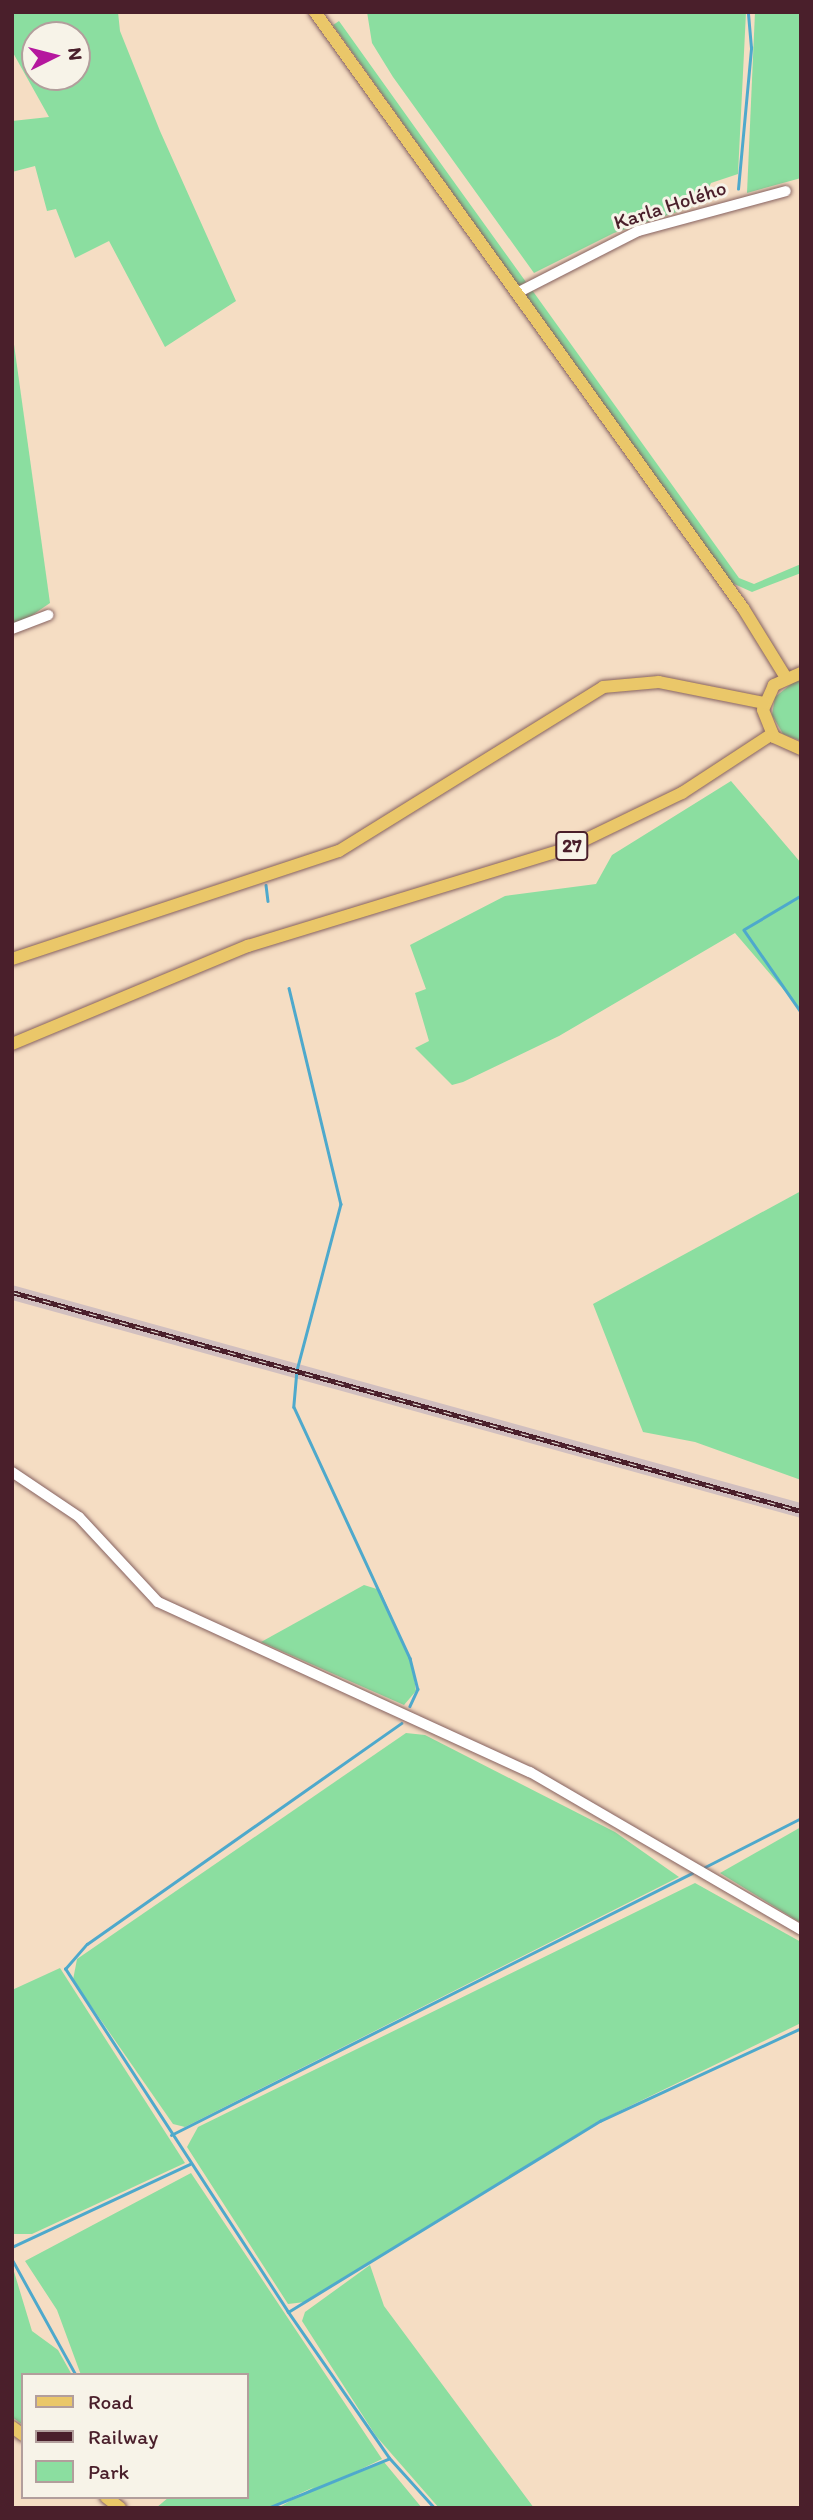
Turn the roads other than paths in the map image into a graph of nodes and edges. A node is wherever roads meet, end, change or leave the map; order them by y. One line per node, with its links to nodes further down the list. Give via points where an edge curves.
1 (315, 12): 3 (main road)
2 (786, 191): 3 (street, Karla Holého, via 638,232)
3 (517, 293): 7 (main road)
4 (48, 615): 5 (street)
5 (12, 629)
6 (801, 673): 7 (main road)
7 (785, 677): 8 (main road)
8 (764, 703): 9 (main road); 11 (main road, via 659,682 603,687 339,852)
9 (772, 734): 10 (main road); 12 (main road, 27, via 682,793 568,848 248,946)
10 (801, 748)
11 (12, 959)
12 (12, 1044)
13 (12, 1472): 14 (street, via 79,1517 158,1602 530,1772)
14 (801, 1930)

